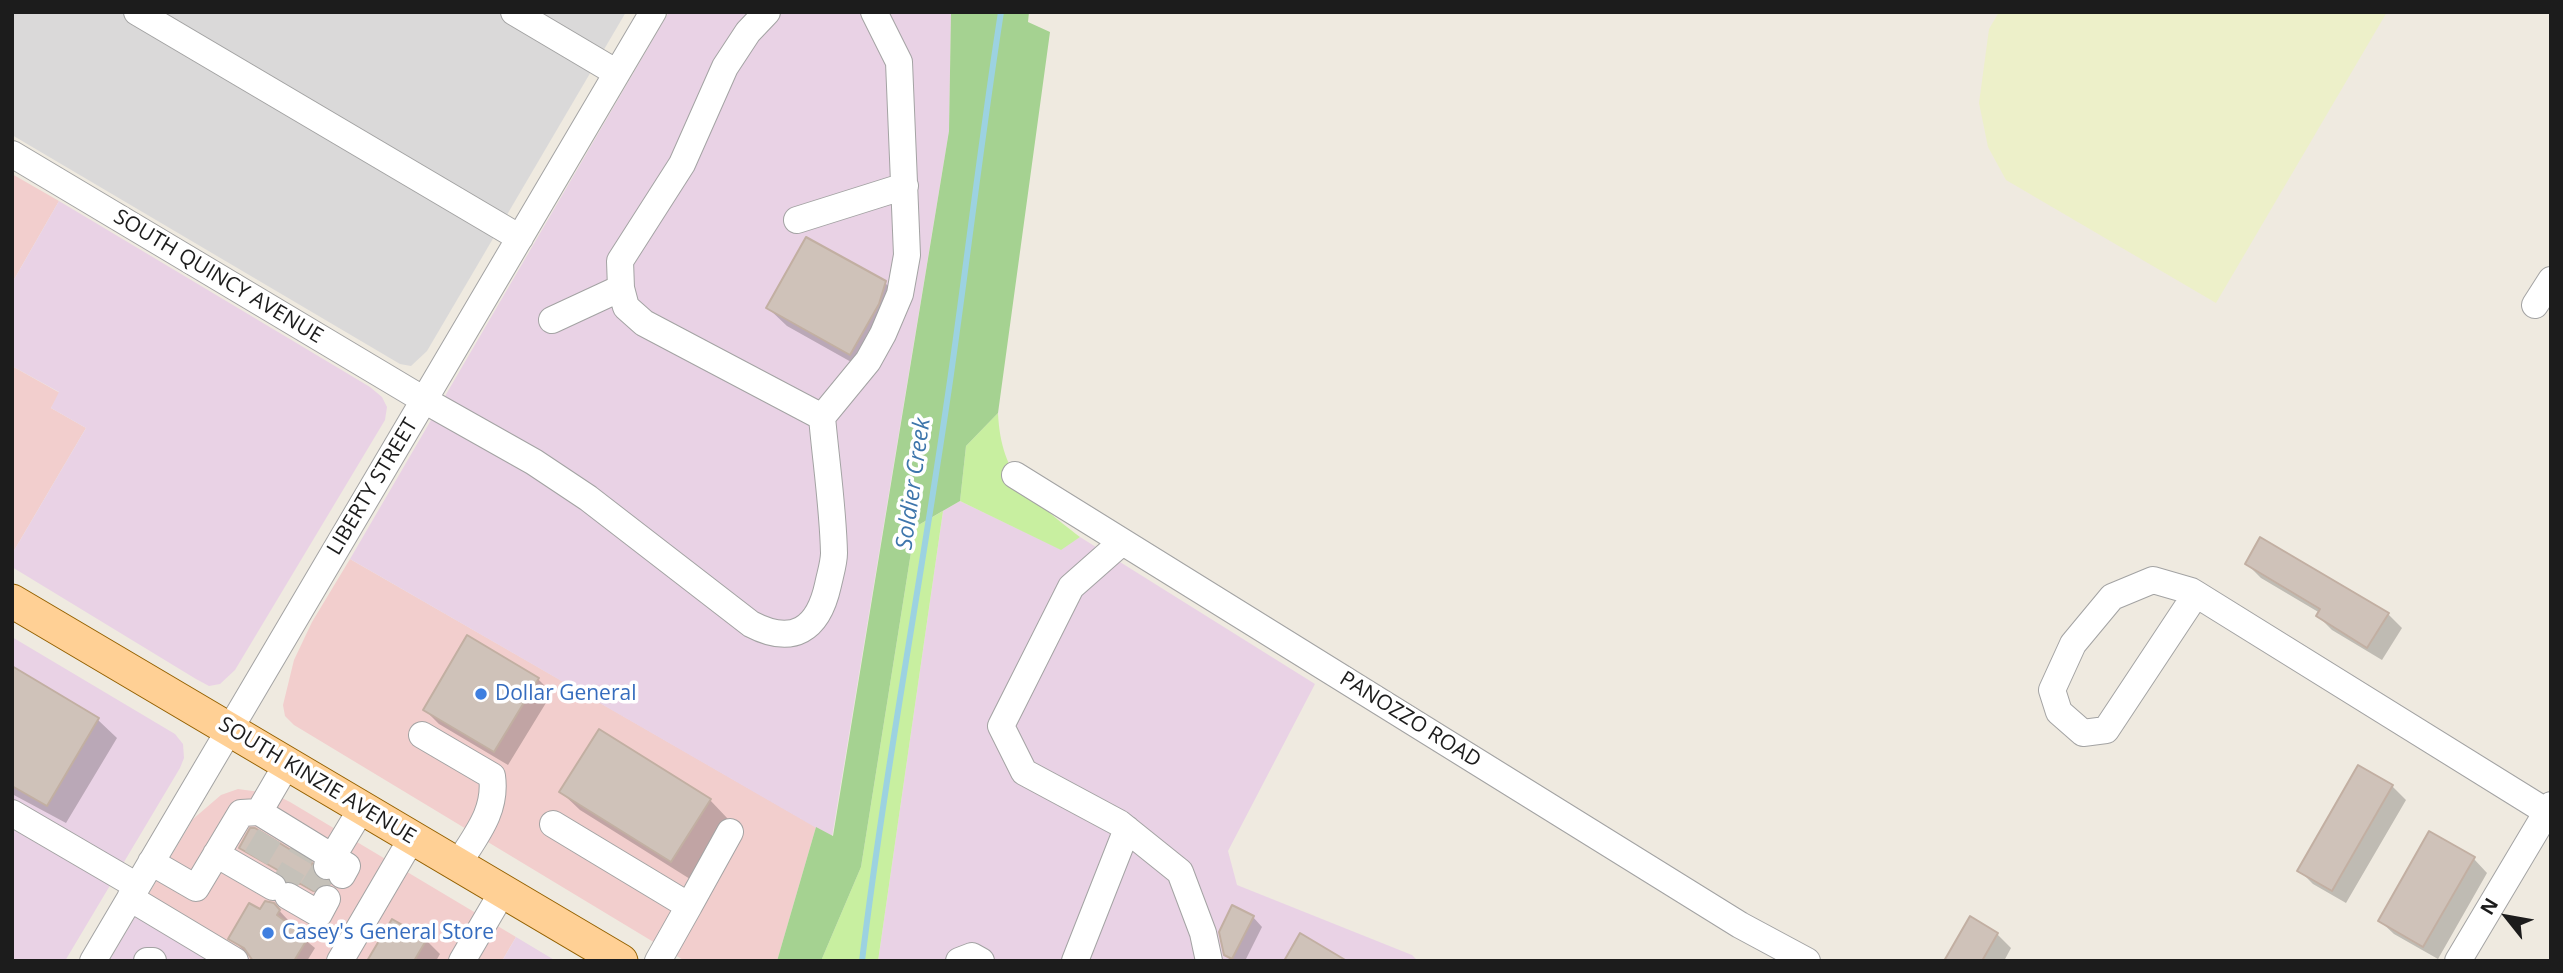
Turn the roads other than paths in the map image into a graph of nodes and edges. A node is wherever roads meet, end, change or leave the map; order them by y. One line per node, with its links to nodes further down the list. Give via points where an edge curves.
1 (137, 12): 10 (street)
2 (514, 12): 6 (street)
3 (653, 12): 6 (street, LIBERTY STREET)
4 (767, 12): 12 (street, via 725,67 682,164 620,261)
5 (874, 12): 8 (street, via 899,62)
6 (617, 73): 10 (street, LIBERTY STREET)
7 (12, 154): 15 (street, SOUTH QUINCY AVENUE)
8 (905, 186): 9 (street); 16 (street, via 907,255 900,294 868,361)
9 (797, 220)
10 (520, 238): 15 (street, LIBERTY STREET)
11 (2551, 280): 13 (street)
12 (621, 288): 14 (street); 16 (street, via 626,307 644,323)
13 (2535, 305)
14 (552, 320)
15 (424, 400): 16 (street, SOUTH QUINCY AVENUE, via 588,498 751,624 770,634 792,635 811,624 823,606 834,556); 21 (street, LIBERTY STREET)
16 (822, 417)
17 (1015, 475): 18 (street, PANOZZO ROAD)
18 (1122, 542): 29 (street, via 1071,587 1001,726 1024,772); 51 (street, PANOZZO ROAD, via 1740,925)
19 (2196, 594): 19 (street, via 2153,580 2112,597 2073,644 2052,690 2059,712 2083,733 2106,730); 25 (street)
20 (12, 601): 21 (main road, SOUTH KINZIE AVENUE)
21 (229, 729): 23 (main road, SOUTH KINZIE AVENUE); 33 (street, LIBERTY STREET)
22 (422, 736): 34 (street, via 492,776 490,811)
23 (287, 764): 24 (main road, SOUTH KINZIE AVENUE); 27 (street)
24 (362, 808): 27 (street, via 334,866); 31 (main road, SOUTH KINZIE AVENUE)
25 (2549, 808): 52 (street)
26 (12, 813): 36 (street)
27 (269, 823): 32 (street, via 241,813)
28 (553, 824): 38 (street)
29 (1128, 829): 49 (street); 50 (street, via 1180,872)
30 (730, 832): 38 (street)
31 (412, 838): 34 (main road, SOUTH KINZIE AVENUE); 44 (street)
32 (216, 854): 33 (street, via 196,888); 37 (street, via 252,865)
33 (151, 862): 36 (street, LIBERTY STREET)
34 (458, 864): 35 (main road, SOUTH KINZIE AVENUE)
35 (503, 891): 39 (main road, SOUTH KINZIE AVENUE); 45 (street)
36 (133, 892): 40 (street, LIBERTY STREET); 43 (street)
37 (301, 896)
38 (689, 906): 46 (street)
39 (602, 956)
40 (93, 961)
41 (147, 961): 42 (street)
42 (153, 961)
43 (235, 961)
44 (340, 961)
45 (463, 961)
46 (659, 961)
47 (959, 961): 48 (street, via 972,956)
48 (981, 961)
49 (1075, 961)
50 (1209, 961)
51 (1807, 961)
52 (2458, 961)

